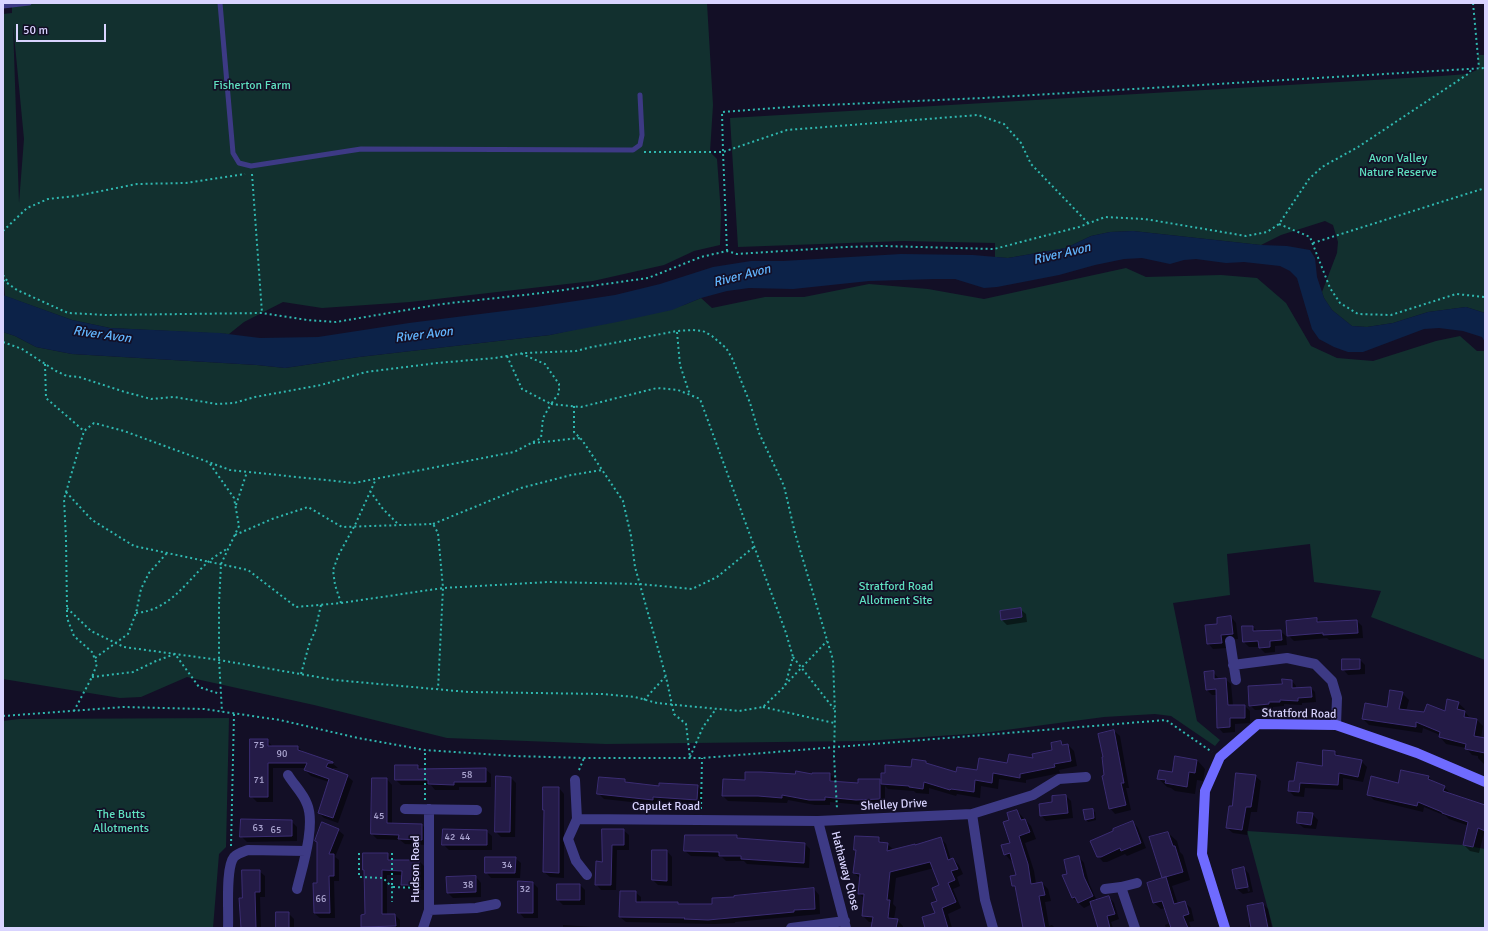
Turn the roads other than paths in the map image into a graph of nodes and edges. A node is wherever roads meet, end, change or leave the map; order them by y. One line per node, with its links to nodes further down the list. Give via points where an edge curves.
1 (30, 3): 3 (lane)
2 (220, 3): 4 (lane, via 233,153 239,163 251,166 361,149 633,150 640,145 642,135)
3 (3, 6)
4 (640, 95)
5 (1230, 641): 6 (street)
6 (1233, 665): 7 (street); 8 (street, via 1287,658 1315,664 1332,681 1337,698)
7 (1236, 680)
8 (1336, 725): 12 (street, Stratford Road, via 1417,753); 33 (street, Stratford Road, via 1258,724 1220,757 1205,791 1202,854)
9 (288, 775): 19 (street, via 308,806)
10 (1086, 777): 16 (street, Shelley Drive, via 1059,779 1034,795)
11 (575, 780): 17 (street)
12 (1485, 782)
13 (405, 809): 14 (street)
14 (427, 809): 15 (street); 26 (street, Hudson Road)
15 (477, 810)
16 (972, 814): 18 (street, Shelley Drive); 31 (street, via 985,900)
17 (577, 819): 18 (street, Capulet Road); 20 (street, via 568,839 576,861)
18 (818, 821): 27 (street, Hathaway Close)
19 (306, 851): 24 (street); 28 (street, via 248,850 235,856 228,875)
20 (587, 875)
21 (1137, 883): 22 (street)
22 (1121, 887): 23 (street); 32 (street)
23 (1105, 889)
24 (297, 890)
25 (496, 904): 26 (street, via 476,908)
26 (429, 910): 29 (street, Hudson Road)
27 (845, 925): 30 (street)
28 (228, 928)
29 (423, 928)
30 (791, 928)
31 (993, 928)
32 (1135, 928)
33 (1225, 928)

